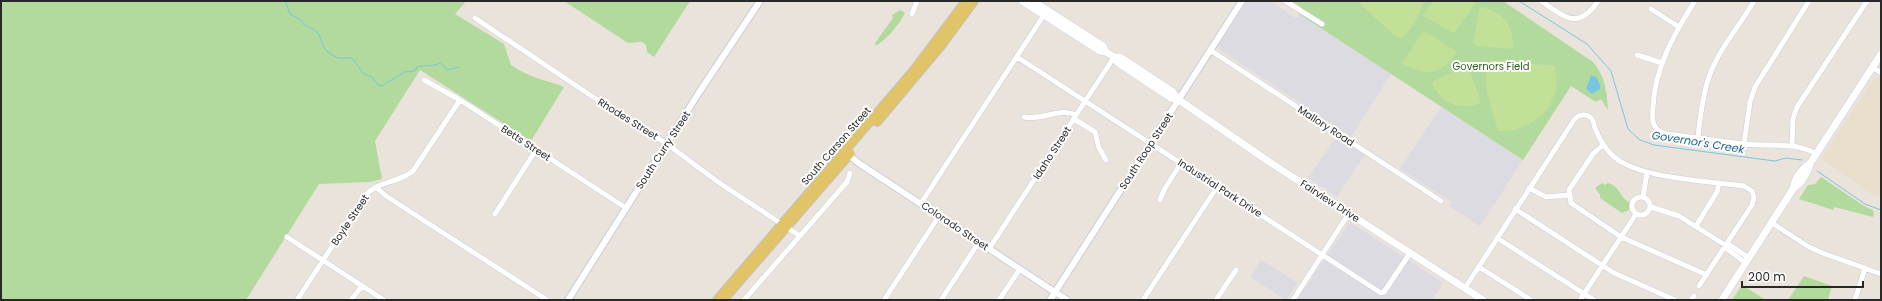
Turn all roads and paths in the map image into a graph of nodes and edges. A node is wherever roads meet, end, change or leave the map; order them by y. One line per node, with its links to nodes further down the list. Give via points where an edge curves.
1 (760, 1): 37 (street, South Curry Street)
2 (917, 1): 16 (street)
3 (966, 1): 43 (main road, South Carson Street, via 928,54)
4 (974, 1): 43 (main road, South Carson Street, via 928,63)
5 (1022, 1): 17 (main road, Fairview Drive)
6 (1033, 1): 22 (main road, Fairview Drive, via 1102,46)
7 (1242, 1): 21 (street, South Roop Street)
8 (1285, 1): 19 (street)
9 (1598, 1): 14 (street, via 1584,17 1576,19 1566,17)
10 (1695, 1): 20 (street)
11 (1754, 1): 36 (street, via 1711,72 1704,94)
12 (1809, 1): 39 (street, via 1755,87 1750,102)
13 (1867, 1): 41 (street, via 1797,107 1793,119)
14 (1543, 2)
15 (1651, 9): 20 (street)
16 (912, 14)
17 (1044, 15): 22 (main road, Fairview Drive, via 1100,51); 25 (street)
18 (475, 18): 37 (street, Rhodes Street)
19 (1322, 24)
20 (1679, 27): 27 (street)
21 (1210, 50): 32 (street, South Roop Street); 56 (street, Mallory Road)
22 (1106, 52): 26 (main road, Fairview Drive)
23 (1881, 54): 28 (main road)
24 (1637, 55): 27 (street)
25 (1017, 57): 33 (street, Industrial Park Drive); 57 (street)
26 (1114, 57): 32 (main road, Fairview Drive, via 1125,68 1171,98); 33 (street, Idaho Street)
27 (1662, 63): 36 (street, via 1654,90 1652,123 1659,132)
28 (1872, 67): 29 (street); 44 (main road)
29 (1881, 73)
30 (424, 80): 31 (street, Betts Street)
31 (460, 100): 42 (street, Betts Street); 50 (street, Boyle Street, via 413,171 401,179)
32 (1179, 100): 38 (street, South Roop Street); 62 (main road, Fairview Drive)
33 (1086, 101): 35 (street, Idaho Street); 38 (street, Industrial Park Drive)
34 (1024, 117): 35 (street, via 1037,118 1064,112)
35 (1075, 117): 45 (street, via 1095,132 1099,148); 74 (street, Idaho Street)
36 (1698, 138): 39 (street)
37 (667, 144): 58 (street, South Curry Street); 66 (street, Rhodes Street, via 718,182)
38 (1151, 144): 46 (street, Industrial Park Drive); 89 (street, South Roop Street)
39 (1744, 144): 41 (street)
40 (1603, 145): 48 (street, via 1620,161); 52 (street, via 1592,119 1584,115 1578,116); 53 (street, via 1593,154 1569,190)
41 (1792, 146): 44 (street, via 1805,148)
42 (536, 150): 58 (street, Betts Street); 61 (street)
43 (847, 153): 57 (street, Colorado Street); 66 (main road, South Carson Street)
44 (1816, 154): 65 (main road, via 1800,184 1793,189)
45 (1106, 160)
46 (1181, 163): 51 (street, Industrial Park Drive); 55 (street)
47 (850, 173): 68 (street, via 847,182)
48 (1648, 173): 49 (street); 54 (street)
49 (1719, 182): 67 (street, via 1717,192); 73 (street, via 1750,188 1754,198)
50 (376, 187): 77 (street, Boyle Street, via 365,196); 94 (street)
51 (1217, 187): 76 (street, Industrial Park Drive); 104 (street)
52 (1529, 188): 53 (street, via 1546,197); 60 (street)
53 (1569, 195): 70 (street, via 1571,203)
54 (1643, 197): 59 (street, via 1648,200); 63 (street, via 1636,198 1632,203 1632,209)
55 (1160, 200)
56 (1441, 201)
57 (921, 203): 64 (street, Colorado Street)
58 (626, 208): 95 (street, South Curry Street)
59 (1651, 208): 63 (street, via 1645,215); 67 (street, via 1679,216)
60 (1515, 209): 71 (street); 79 (street)
61 (495, 214)
62 (1350, 214): 75 (main road, Fairview Drive); 76 (street)
63 (1636, 214): 70 (street)
64 (939, 216): 72 (street, Colorado Street); 99 (street)
65 (1772, 223): 78 (main road); 81 (street, via 1809,247)
66 (784, 225): 68 (street, Rhodes Street); 96 (main road, South Carson Street); 97 (main road, South Carson Street)
67 (1696, 226): 73 (street)
68 (800, 236): 98 (street)
69 (287, 237): 77 (street)
70 (1621, 237): 79 (street); 85 (street)
71 (1497, 238): 80 (street); 90 (street)
72 (979, 242): 74 (street, Colorado Street); 100 (street)
73 (1725, 245): 78 (street, via 1727,250); 85 (street)
74 (989, 249): 82 (street, Colorado Street)
75 (1410, 253): 76 (street, Industrial Park Drive, via 1382,293); 88 (main road, Fairview Drive)
76 (1322, 255): 106 (street)
77 (323, 260): 86 (street); 91 (street, Boyle Street)
78 (1748, 260): 112 (main road)
79 (1603, 266): 90 (street); 111 (street)
80 (1479, 267): 88 (street); 108 (street)
81 (1865, 268): 84 (street); 113 (street)
82 (1020, 269): 89 (street, Colorado Street); 101 (street)
83 (1236, 270): 105 (street)
84 (1881, 274)
85 (1707, 275): 87 (street)
86 (362, 286): 92 (street); 93 (street)
87 (1700, 286)
88 (1465, 288): 107 (main road, Fairview Drive)
89 (1055, 292): 102 (street, South Roop Street); 103 (street, Colorado Street)
90 (1584, 294): 109 (street); 110 (street)
91 (297, 300)
92 (351, 300)
93 (384, 300)
94 (547, 300)
95 (568, 300)
96 (716, 300)
97 (724, 300)
98 (744, 300)
99 (884, 300)
100 (941, 300)
101 (999, 300)
102 (1050, 300)
103 (1067, 300)
104 (1144, 300)
105 (1216, 300)
106 (1293, 300)
107 (1484, 300)
108 (1531, 300)
109 (1580, 300)
110 (1594, 300)
111 (1675, 300)
112 (1722, 300)
113 (1854, 300)

